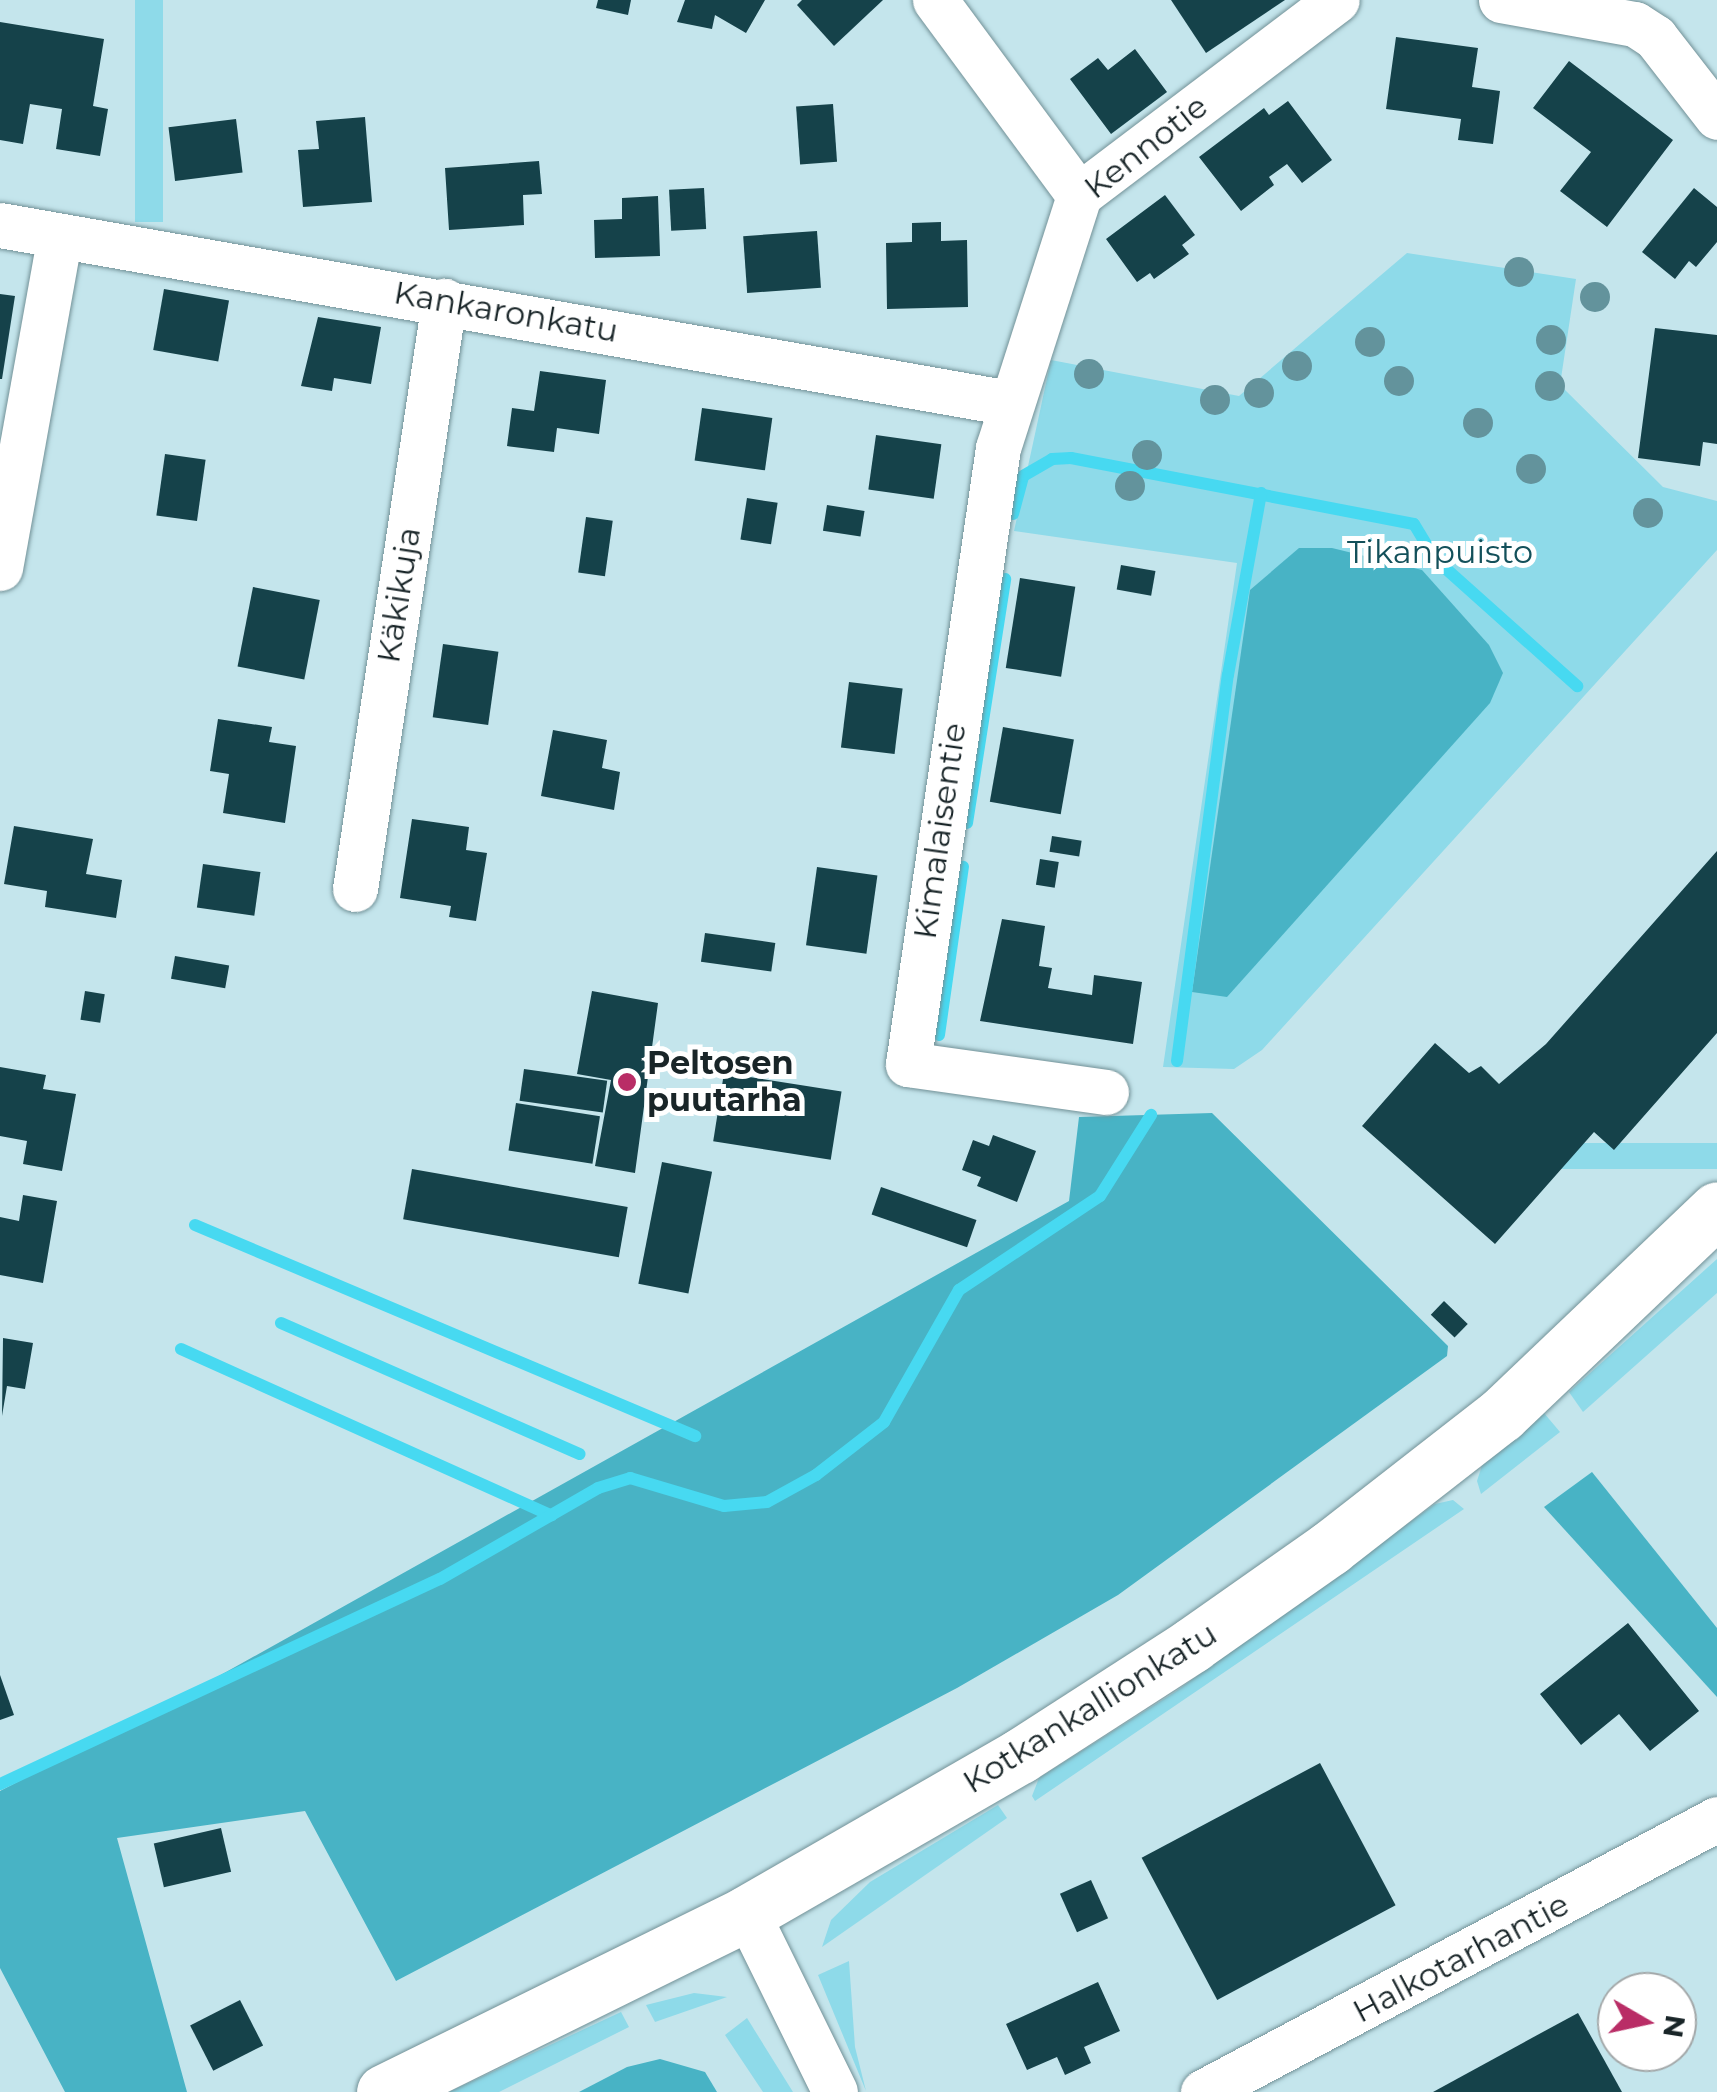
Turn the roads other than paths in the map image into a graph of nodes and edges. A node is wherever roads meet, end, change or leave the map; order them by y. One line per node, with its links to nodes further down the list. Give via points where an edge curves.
1 (935, 0): 5 (street)
2 (1337, 0): 5 (street, Kennotie)
3 (1500, 0): 4 (street, via 1636,24 1655,37)
4 (1717, 117)
5 (1080, 195): 9 (street, Kennotie)
6 (0, 226): 7 (street, Kankaronkatu)
7 (60, 236): 8 (street, Kankaronkatu); 10 (street)
8 (444, 301): 9 (street, Kankaronkatu); 11 (street, Käkikuja)
9 (1010, 403): 12 (street, Kimalaisentie, via 977,576 908,1064)
10 (0, 568)
11 (355, 889)
12 (1106, 1092)
13 (1717, 1209): 15 (street, Kotkankallionkatu, via 1512,1405 1330,1548 1020,1756)
14 (1717, 1819): 18 (street, Halkotarhantie)
15 (747, 1913): 16 (street, Kotkankallionkatu); 17 (street)
16 (384, 2092)
17 (835, 2092)
18 (1203, 2092)

